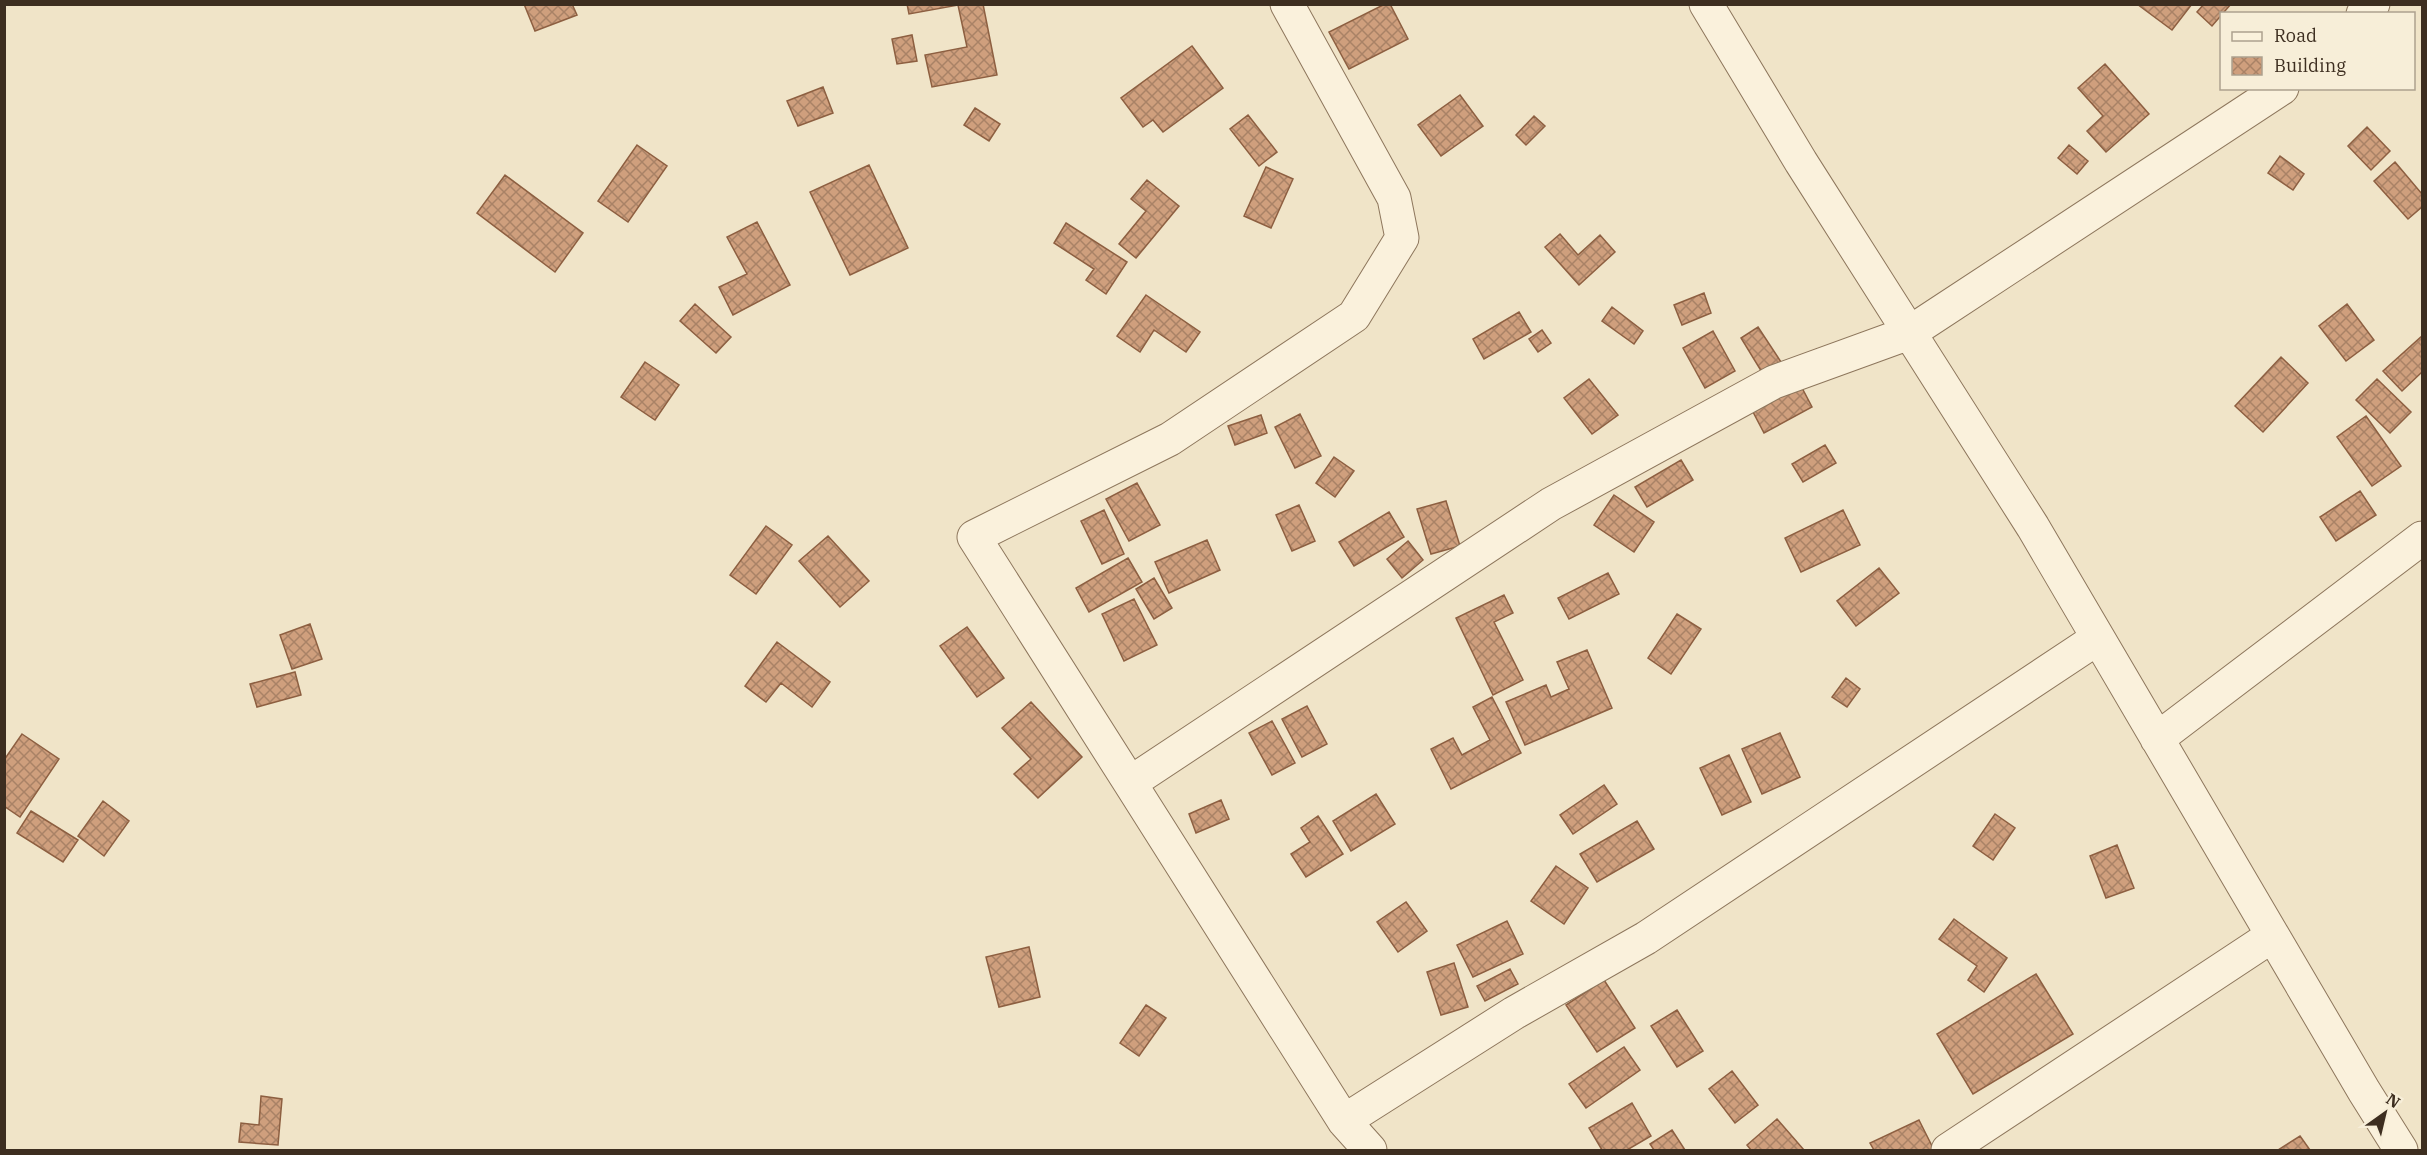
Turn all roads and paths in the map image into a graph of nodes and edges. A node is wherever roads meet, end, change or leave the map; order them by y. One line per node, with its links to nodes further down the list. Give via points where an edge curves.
1 (1287, 4): 8 (street, via 1394,198 1402,238 1354,316 1170,440 974,537)
2 (1706, 4): 4 (street)
3 (2279, 90): 4 (street)
4 (1909, 333): 6 (street, via 2033,527); 8 (street, via 1774,382 1551,504)
5 (2422, 538): 7 (street)
6 (2098, 638): 7 (street); 10 (street, via 1646,938 1514,1013)
7 (2157, 739): 9 (street)
8 (1130, 783): 10 (street)
9 (2272, 936): 12 (street); 13 (street)
10 (1344, 1121): 11 (street)
11 (1370, 1150)
12 (1948, 1150)
13 (2401, 1150)

